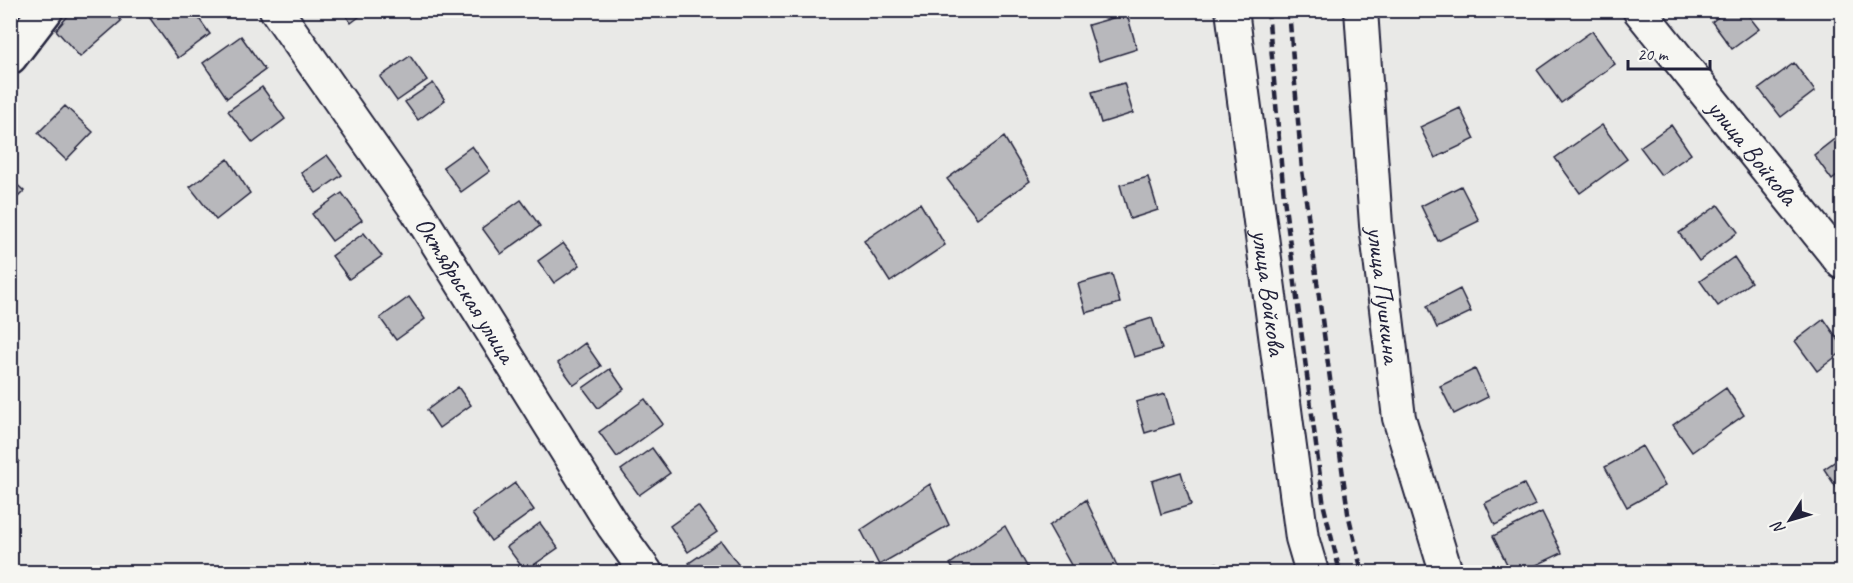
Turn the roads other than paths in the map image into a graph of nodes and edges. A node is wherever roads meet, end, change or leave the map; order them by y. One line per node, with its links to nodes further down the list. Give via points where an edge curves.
1 (46, 10): 6 (main road)
2 (276, 10): 8 (street, Октябрьская улица, via 417,211)
3 (1232, 10): 9 (street, улица Войкова, via 1302,538)
4 (1361, 10): 10 (street, улица Пушкина, via 1376,225 1399,418)
5 (1640, 10): 7 (street, улица Войкова)
6 (10, 57)
7 (1842, 263)
8 (646, 573)
9 (1312, 573)
10 (1446, 573)

